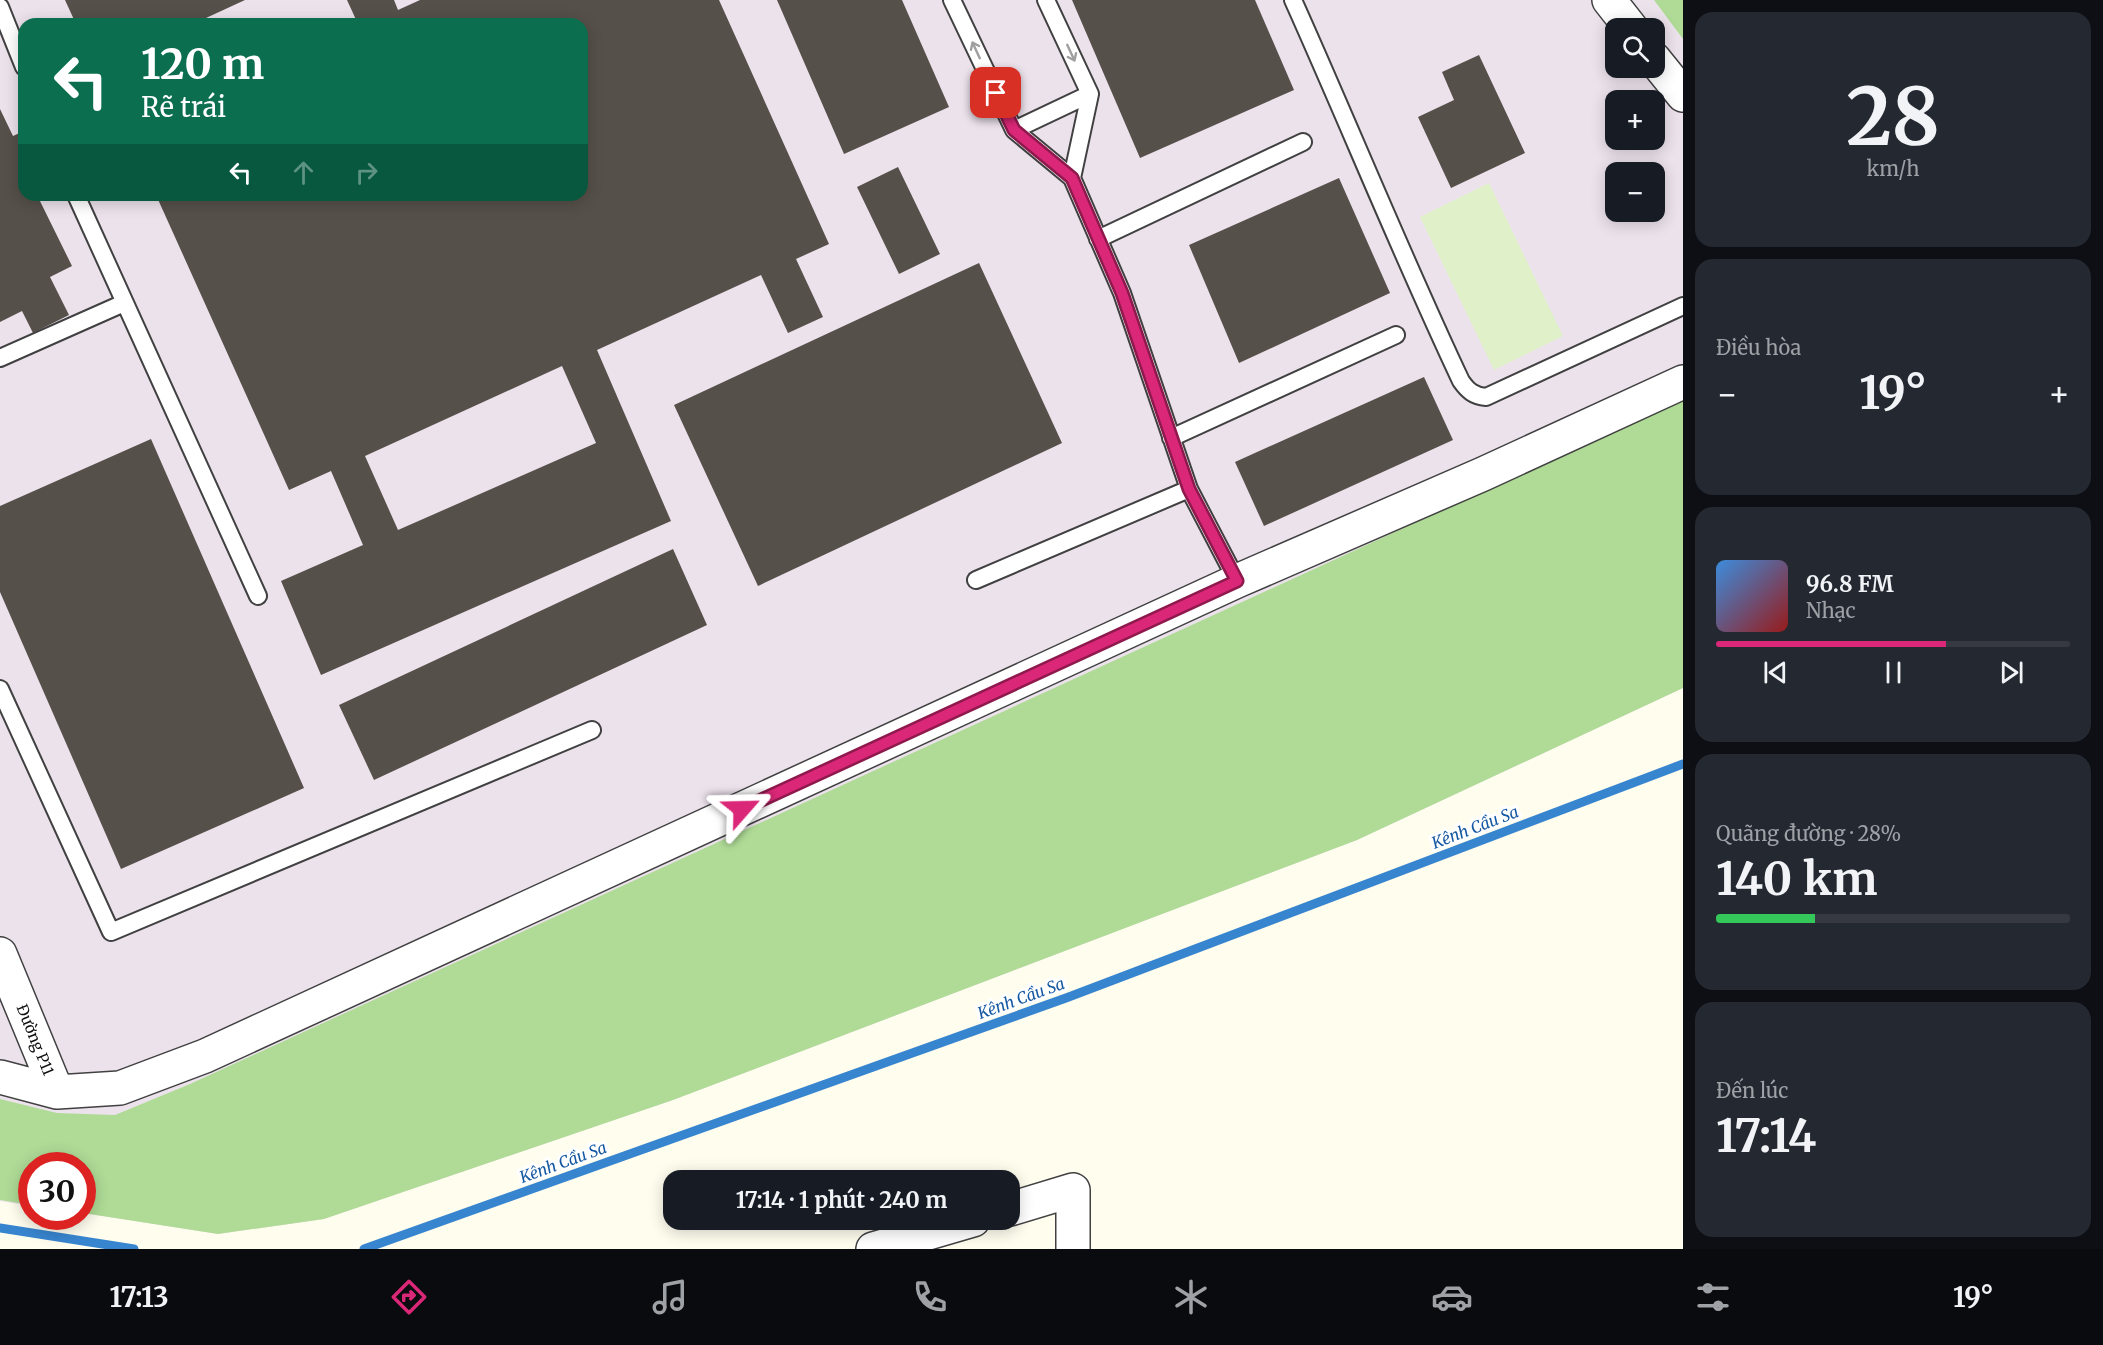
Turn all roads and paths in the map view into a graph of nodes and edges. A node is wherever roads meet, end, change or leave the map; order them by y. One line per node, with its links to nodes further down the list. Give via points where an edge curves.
1 (952, 0): 11 (lane, one-way to 1)
2 (1046, 0): 9 (lane, one-way to 9)
3 (1293, 0): 17 (lane, via 1427,309 1468,389 1486,397)
4 (1609, 0): 6 (street)
5 (0, 7): 7 (lane)
6 (1623, 18)
7 (18, 52)
8 (1665, 72): 10 (street)
9 (1090, 94): 11 (lane); 13 (lane)
10 (1683, 95)
11 (1014, 130): 13 (lane)
12 (1303, 142): 15 (lane)
13 (1072, 178): 15 (lane)
14 (79, 201): 16 (lane)
15 (1098, 239): 21 (lane, via 1122,293)
16 (124, 303): 19 (lane); 25 (lane)
17 (1683, 306)
18 (1396, 335): 21 (lane)
19 (0, 358)
20 (1683, 382): 24 (street)
21 (1172, 438): 22 (lane)
22 (1189, 489): 23 (lane); 24 (lane)
23 (976, 580)
24 (1237, 581): 30 (street, via 204,1056 120,1088)
25 (258, 596)
26 (0, 688): 27 (lane, via 111,932)
27 (592, 730)
28 (0, 954): 30 (street, Đường P11)
29 (0, 1077): 30 (street)
30 (57, 1092)
31 (1020, 1206): 34 (street, via 1073,1190)
32 (939, 1230): 33 (street)
33 (873, 1249)
34 (1072, 1249)

